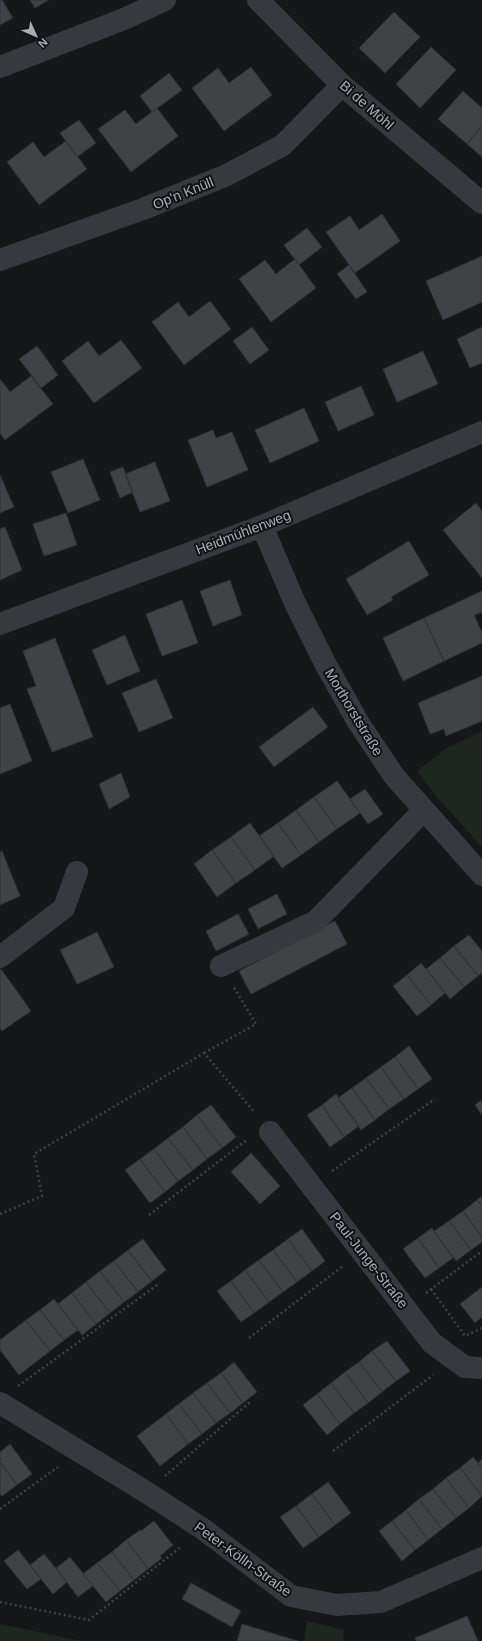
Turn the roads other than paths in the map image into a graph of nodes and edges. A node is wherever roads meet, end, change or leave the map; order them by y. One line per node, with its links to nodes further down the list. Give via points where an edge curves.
1 (165, 0): 3 (street, via 124,19)
2 (258, 0): 4 (street, Bi de Möhl)
3 (0, 67)
4 (342, 85): 5 (street, Bi de Möhl); 6 (street, Op'n Knüll, via 283,145 226,175 143,209)
5 (482, 203)
6 (0, 260)
7 (482, 432): 8 (street, Heidmühlenweg)
8 (262, 526): 9 (street, Heidmühlenweg); 10 (street, Morthorststraße, via 295,603 358,722 394,776)
9 (0, 624)
10 (424, 810): 12 (street, Morthorststraße); 14 (street, via 316,921)
11 (77, 872): 13 (street, via 64,908)
12 (482, 875)
13 (0, 957)
14 (221, 966)
15 (270, 1132): 16 (street, Paul-Junge-Straße, via 432,1343 465,1367)
16 (482, 1368)
17 (6, 1396): 18 (street, Peter-Kölln-Straße, via 79,1452 203,1529 291,1596 337,1605 381,1602)
18 (482, 1558)

